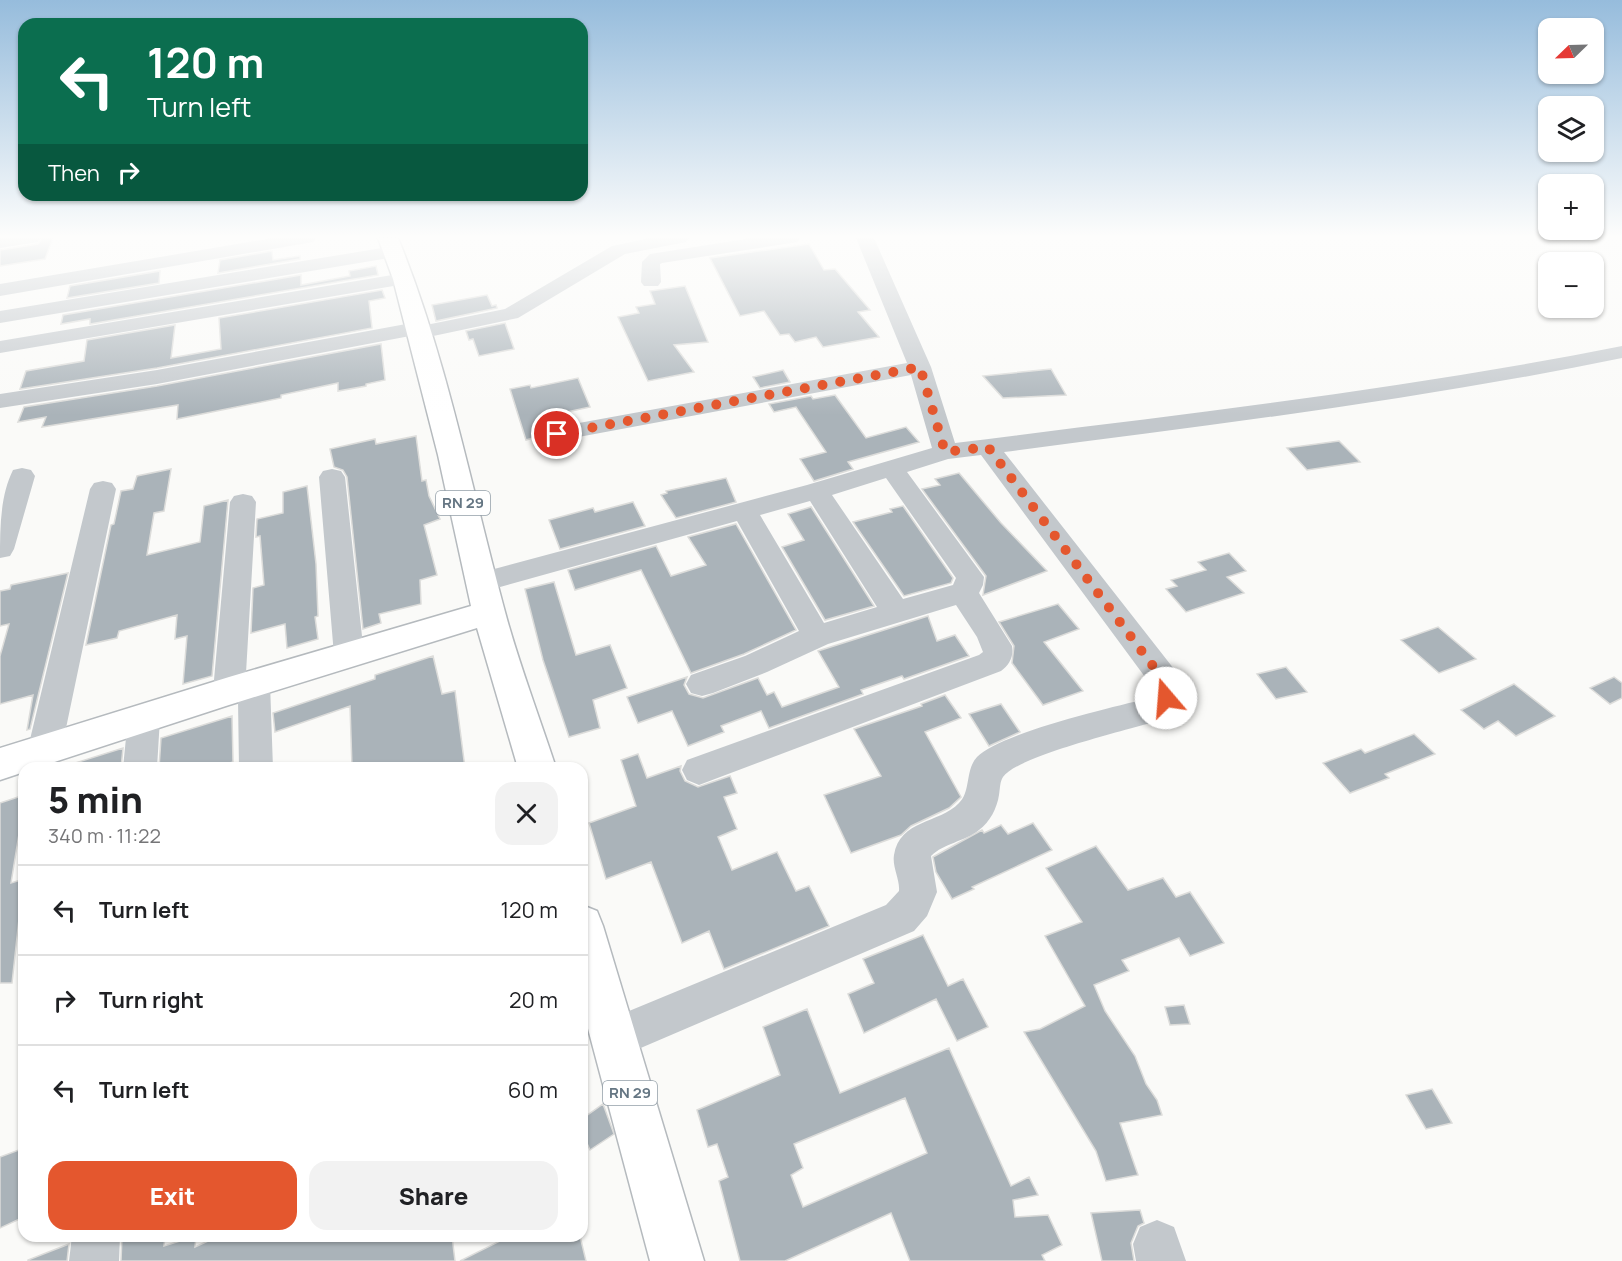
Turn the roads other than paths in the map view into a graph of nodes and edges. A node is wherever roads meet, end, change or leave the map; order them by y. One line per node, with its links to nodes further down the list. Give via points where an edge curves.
1 (109, 297): 6 (street)
2 (298, 297): 8 (street)
3 (409, 297): 7 (main road, RN 29)
4 (540, 297): 7 (street, via 511,314)
5 (890, 297): 10 (street)
6 (0, 317)
7 (418, 330): 11 (street); 24 (main road, RN 29)
8 (0, 347)
9 (1622, 352): 13 (street, via 1336,402)
10 (920, 367): 12 (street); 14 (street)
11 (0, 401)
12 (557, 434)
13 (988, 447): 14 (street); 38 (street, via 1162,678 1166,698 1156,709 1030,747 1003,757 988,769 981,801 968,819 918,843 912,862 919,890 912,906 900,918)
14 (945, 452): 15 (street)
15 (892, 469): 19 (street); 23 (street, via 970,577)
16 (22, 476): 22 (street)
17 (332, 477): 27 (street)
18 (103, 489): 31 (street)
19 (816, 491): 21 (street); 25 (street)
20 (243, 502): 29 (street)
21 (744, 511): 24 (street); 26 (street)
22 (0, 549)
23 (963, 592): 25 (street); 36 (street, via 999,652 990,663)
24 (486, 598): 27 (main road); 34 (main road, RN 29)
25 (896, 612): 26 (street)
26 (818, 636): 28 (street)
27 (349, 655): 29 (main road)
28 (702, 684)
29 (241, 687): 30 (main road); 33 (street)
30 (144, 718): 31 (main road); 32 (street)
31 (44, 752): 35 (main road)
32 (140, 762)
33 (255, 762)
34 (535, 762)
35 (0, 764)
36 (699, 770)
37 (588, 946): 38 (main road, RN 29)
38 (615, 1038): 41 (main road, RN 29)
39 (96, 1242): 40 (street)
40 (94, 1261)
41 (677, 1261)

